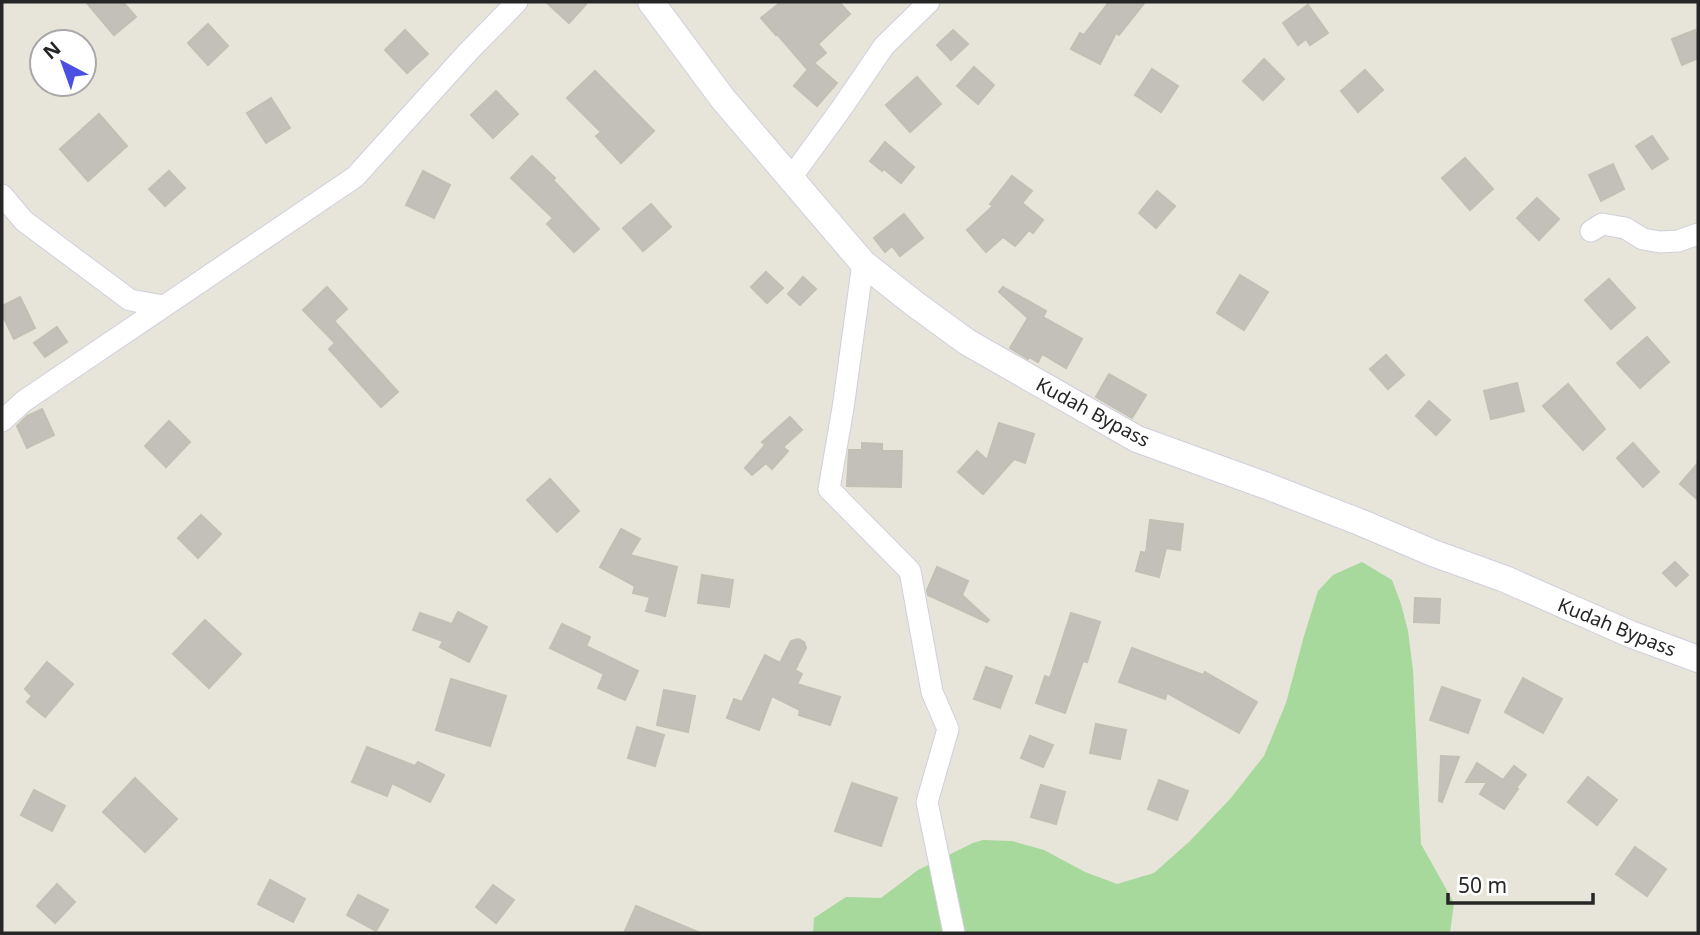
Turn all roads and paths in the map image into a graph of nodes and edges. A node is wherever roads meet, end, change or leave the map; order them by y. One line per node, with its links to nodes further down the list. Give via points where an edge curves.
1 (517, 2): 9 (street, via 355,177)
2 (929, 2): 4 (street, via 884,46)
3 (662, 8): 4 (street, Kudah Bypass, via 723,99)
4 (790, 179): 8 (street, Kudah Bypass)
5 (2, 195): 9 (street, via 24,221 130,300)
6 (1591, 231): 7 (street, via 1602,224 1660,242)
7 (1698, 234)
8 (863, 263): 11 (street, Kudah Bypass, via 967,342 1137,439 1505,579); 12 (street, via 829,489 911,571 932,692 948,729 928,802)
9 (163, 306): 10 (street)
10 (2, 421)
11 (1698, 659)
12 (954, 933)

